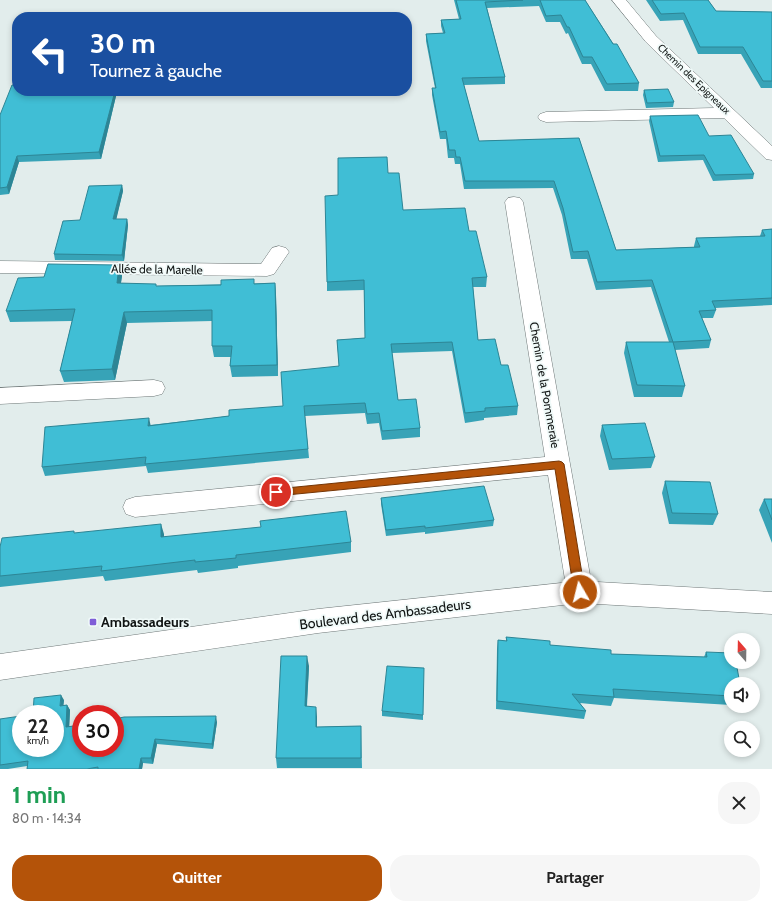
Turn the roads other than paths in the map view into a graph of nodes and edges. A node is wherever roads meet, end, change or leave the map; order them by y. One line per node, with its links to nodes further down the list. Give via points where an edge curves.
1 (619, 0): 2 (street, Chemin des Epigneaux, via 652,39)
2 (728, 113): 3 (street); 4 (street, Chemin des Epigneaux)
3 (546, 117)
4 (772, 155)
5 (514, 202): 10 (street, Chemin de la Pommeraie)
6 (280, 252): 7 (street, Allée de la Marelle, via 267,270)
7 (0, 267)
8 (154, 388): 9 (street)
9 (0, 396)
10 (559, 464): 11 (street); 12 (street, Chemin de la Pommeraie)
11 (135, 507)
12 (580, 592): 13 (street, Boulevard des Ambassadeurs); 14 (street, Boulevard des Ambassadeurs, via 318,621)
13 (772, 603)
14 (0, 667)

